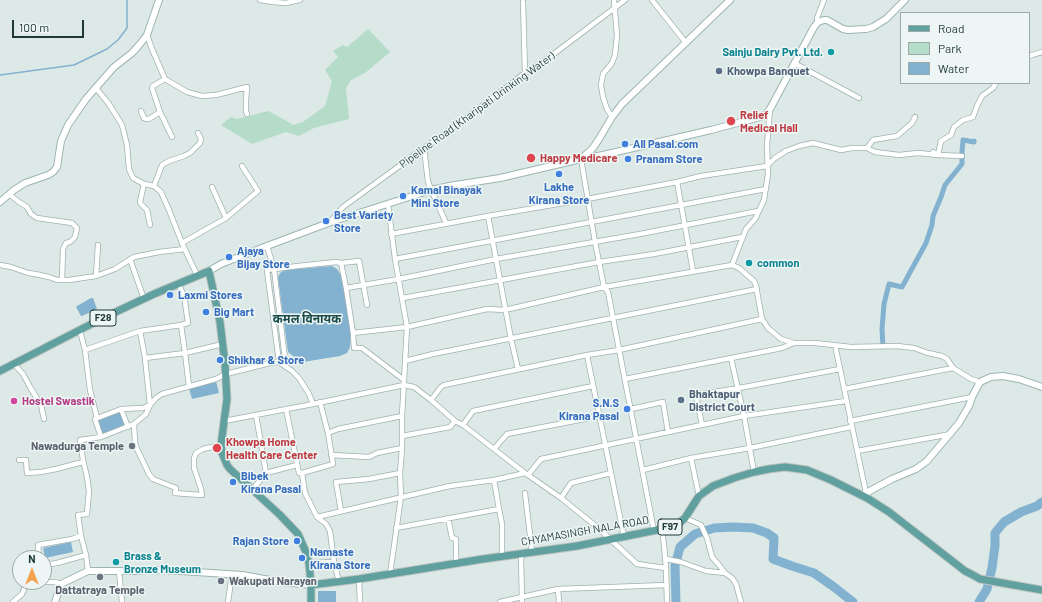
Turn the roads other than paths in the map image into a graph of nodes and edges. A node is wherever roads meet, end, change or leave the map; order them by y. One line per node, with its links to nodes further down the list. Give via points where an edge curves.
1 (159, 0): 13 (main road)
2 (260, 0): 3 (street, via 286,3)
3 (300, 0)
4 (614, 0): 11 (street)
5 (625, 0): 11 (street, Pipeline Road (Kharipati Drinking Water))
6 (652, 0): 14 (street)
7 (730, 0): 14 (main road)
8 (824, 0): 12 (street, via 817,18)
9 (906, 0): 12 (main road, via 886,19 866,29 848,30 827,20)
10 (523, 2): 18 (street)
11 (615, 7): 18 (street, Pipeline Road (Kharipati Drinking Water)); 28 (street, via 615,55 603,74 601,85)
12 (818, 22): 17 (main road)
13 (147, 35): 19 (street); 21 (main road)
14 (686, 42): 28 (main road, via 622,104)
15 (1042, 52): 16 (street)
16 (1030, 56)
17 (794, 63): 22 (street); 23 (main road)
18 (525, 73): 31 (street, Pipeline Road (Kharipati Drinking Water))
19 (165, 79): 25 (street, via 152,88); 26 (street, via 187,92 202,96 216,95 247,86)
20 (995, 84): 34 (street, via 982,96 973,117 963,120 954,127 951,135 941,141)
21 (96, 88): 40 (street, via 122,125 128,145 129,169 133,178); 45 (main road, via 68,125 53,172 25,183)
22 (859, 98)
23 (770, 109): 36 (main road, via 765,115 748,121); 38 (street)
24 (141, 111): 25 (street, via 146,119)
25 (160, 112): 30 (street)
26 (247, 114)
27 (915, 116): 32 (street, via 912,123 897,136 874,140)
28 (612, 117): 36 (main road, via 593,148)
29 (198, 133): 41 (street, via 200,143 184,156 162,165)
30 (172, 137)
31 (424, 148): 44 (street); 53 (street, Pipeline Road (Kharipati Drinking Water), via 343,207)
32 (867, 148): 34 (street, via 875,152 899,155 918,153); 38 (street, via 841,150 813,143 786,151)
33 (933, 152): 34 (street)
34 (938, 156): 35 (street)
35 (962, 156)
36 (582, 159): 44 (main road, F28, via 500,178); 46 (street)
37 (242, 166): 52 (street, via 258,191)
38 (767, 166): 39 (street); 43 (street)
39 (677, 182): 46 (street); 49 (street)
40 (144, 184): 41 (street); 57 (street, via 140,202 147,210)
41 (154, 186): 62 (street, via 166,201)
42 (212, 187): 52 (street)
43 (766, 189): 49 (street); 50 (street)
44 (431, 190): 48 (main road, F28); 55 (street)
45 (8, 194): 47 (main road); 80 (street, via 37,218 72,223 76,228 75,237 66,243 63,249)
46 (587, 199): 51 (street); 54 (street)
47 (0, 202)
48 (388, 204): 53 (main road, F28); 58 (street)
49 (682, 204): 54 (street); 56 (street)
50 (758, 211): 56 (street); 59 (street)
51 (488, 216): 55 (street); 60 (street)
52 (226, 218): 62 (street)
53 (331, 222): 64 (main road, F28)
54 (592, 222): 60 (street); 61 (street)
55 (446, 223): 58 (street)
56 (684, 224): 61 (street); 65 (street)
57 (150, 225)
58 (391, 234): 68 (street)
59 (742, 237): 65 (street); 73 (street)
60 (493, 240): 68 (street); 69 (street)
61 (595, 242): 69 (street); 70 (street)
62 (182, 243): 66 (street)
63 (98, 245): 77 (street)
64 (266, 246): 74 (street); 75 (main road, F28)
65 (688, 246): 70 (street); 76 (street)
66 (186, 249): 67 (street); 78 (street)
67 (130, 259): 77 (street, via 115,269); 88 (street)
68 (395, 259): 79 (street)
69 (496, 259): 79 (street); 81 (street)
70 (599, 262): 81 (street); 84 (street)
71 (340, 263): 74 (street); 83 (street, via 359,261); 85 (street)
72 (0, 265): 80 (street)
73 (732, 265): 76 (street); 86 (street, via 754,281)
74 (274, 269): 109 (street, via 267,270); 111 (street)
75 (208, 271): 78 (main road, F28); 100 (main road)
76 (693, 271): 84 (street)
77 (96, 276): 80 (street)
78 (197, 276): 82 (main road, F28)
79 (399, 279): 83 (street); 87 (street)
80 (62, 280)
81 (500, 280): 87 (street); 90 (street)
82 (178, 284): 88 (main road, F28); 93 (street, via 184,295 188,323)
83 (363, 285): 85 (street); 89 (street)
84 (604, 286): 90 (street); 91 (street, via 608,292)
85 (346, 288): 97 (street)
86 (756, 289): 91 (street); 92 (street)
87 (403, 298): 94 (street)
88 (144, 299): 95 (main road, F28)
89 (367, 305)
90 (505, 310): 94 (street, via 487,309); 98 (street)
91 (613, 318): 98 (street); 103 (street)
92 (762, 318): 99 (street, via 768,328 781,339); 103 (street)
93 (181, 325): 96 (street); 104 (street)
94 (407, 327): 97 (street); 108 (street)
95 (80, 331): 102 (street); 110 (main road, F28)
96 (140, 331): 102 (street); 106 (street)
97 (353, 333): 118 (street, via 354,348 362,348)
98 (511, 338): 108 (street); 113 (street)
99 (794, 343): 101 (street); 107 (street, via 782,348)
100 (223, 344): 104 (street); 116 (main road)
101 (835, 345): 112 (street, via 914,348 942,356); 114 (street)
102 (85, 350): 138 (street, via 90,390)
103 (620, 350): 105 (street); 117 (street)
104 (185, 353): 106 (street); 120 (street)
105 (587, 355): 113 (street); 121 (street)
106 (145, 358): 130 (street)
107 (731, 358): 117 (street); 123 (street)
108 (405, 361): 118 (street)
109 (279, 362): 111 (street); 116 (street)
110 (14, 364): 115 (main road, F28); 139 (street, via 23,374 41,405)
111 (286, 367): 129 (street, via 299,378)
112 (953, 368): 119 (street); 124 (street)
113 (518, 369): 126 (street, via 444,384)
114 (840, 369): 123 (street); 124 (street)
115 (0, 371)
116 (226, 374): 120 (street, via 216,380); 140 (main road, via 227,399)
117 (625, 379): 133 (street)
118 (404, 382): 126 (street); 128 (street); 135 (street)
119 (980, 382): 122 (main road, via 991,377 1003,376); 125 (main road)
120 (189, 386): 130 (street, via 162,394)
121 (593, 386): 136 (street); 144 (street, via 473,412)
122 (1041, 387)
123 (739, 388): 137 (street); 145 (street, via 696,395)
124 (844, 389): 127 (street)
125 (972, 397): 142 (street); 150 (main road)
126 (431, 400): 141 (street)
127 (846, 401): 137 (street); 142 (street)
128 (320, 402): 129 (street); 149 (street)
129 (313, 404): 132 (street)
130 (150, 405): 131 (street, via 143,408); 143 (street, via 146,414)
131 (121, 409): 138 (street); 146 (street)
132 (286, 409): 134 (street); 164 (street)
133 (631, 409): 148 (street, via 663,402); 153 (street)
134 (256, 415): 140 (street); 167 (street)
135 (402, 416): 149 (street, via 338,428); 151 (street)
136 (600, 416): 155 (street); 158 (street, via 507,434)
137 (744, 416): 145 (street); 157 (street)
138 (97, 418): 152 (street, via 95,419)
139 (44, 419)
140 (224, 421): 154 (main road)
141 (455, 421): 144 (street); 151 (street, via 450,427)
142 (850, 421): 147 (street)
143 (134, 424): 146 (street); 154 (street, via 135,443 149,474 153,479 176,488 175,493 202,495 194,468 194,458 196,453 203,449)
144 (463, 425): 158 (street)
145 (702, 425): 148 (street)
146 (128, 427): 152 (street)
147 (852, 427): 157 (street); 159 (street)
148 (668, 432): 153 (street)
149 (328, 433): 160 (street)
150 (951, 434): 159 (street); 175 (main road, via 927,461 916,469 892,479)
151 (402, 436): 156 (street)
152 (101, 437): 163 (street, via 80,440)
153 (637, 438): 155 (street); 165 (street)
154 (221, 445): 173 (main road, via 227,465)
155 (605, 445): 169 (street); 171 (street, via 541,459)
156 (402, 448): 160 (street, via 377,453 369,458); 170 (street)
157 (750, 448): 161 (street); 166 (street)
158 (494, 449): 171 (street)
159 (857, 451): 175 (street)
160 (331, 455): 168 (street, via 333,464)
161 (691, 458): 165 (street); 176 (street)
162 (19, 460): 163 (street, via 26,460 27,473)
163 (83, 462): 186 (street, via 89,491 86,514 78,515)
164 (297, 465): 167 (street); 168 (street, via 299,474)
165 (643, 470): 185 (street)
166 (754, 472): 175 (main road, CHYAMASINGH NALA ROAD / F97, via 785,468 807,470); 176 (main road, CHYAMASINGH NALA ROAD / F97, via 713,486)
167 (266, 473): 173 (street)
168 (302, 473): 181 (street, via 305,493)
169 (611, 473): 178 (street, via 571,483); 187 (street)
170 (400, 474): 177 (street); 180 (street, via 336,482)
171 (527, 474): 172 (street); 178 (street)
172 (494, 480): 177 (street, via 450,486); 179 (street)
173 (253, 489): 196 (main road, via 294,528)
174 (525, 493): 190 (street)
175 (866, 495): 213 (main road, CHYAMASINGH NALA ROAD / F97, via 965,571 980,579)
176 (699, 496): 183 (main road, CHYAMASINGH NALA ROAD / F97)
177 (401, 497): 180 (street); 184 (street)
178 (561, 498): 188 (street)
179 (499, 509): 182 (street); 193 (street, via 502,524)
180 (341, 511): 181 (street)
181 (317, 517): 195 (street, via 330,531)
182 (448, 518): 184 (street); 197 (street, via 452,538 456,539)
183 (685, 518): 185 (main road, CHYAMASINGH NALA ROAD / F97, via 678,524); 202 (street, via 701,525 712,557)
184 (396, 528): 204 (street)
185 (658, 530): 187 (main road, CHYAMASINGH NALA ROAD / F97); 194 (street)
186 (81, 536): 189 (street, via 38,545); 192 (street)
187 (624, 537): 188 (main road, CHYAMASINGH NALA ROAD / F97)
188 (611, 540): 190 (main road, CHYAMASINGH NALA ROAD / F97); 199 (street, via 637,564)
189 (38, 550)
190 (532, 552): 191 (main road, CHYAMASINGH NALA ROAD / F97)
191 (521, 554): 193 (main road, CHYAMASINGH NALA ROAD / F97); 214 (street)
192 (86, 555): 198 (street); 200 (street)
193 (502, 556): 197 (main road, CHYAMASINGH NALA ROAD / F97)
194 (668, 559): 199 (street); 202 (street, via 706,571)
195 (334, 562): 196 (street); 207 (street)
196 (309, 563): 209 (main road)
197 (456, 563): 204 (main road, CHYAMASINGH NALA ROAD / F97)
198 (52, 564)
199 (666, 568): 210 (street)
200 (88, 571): 201 (main road); 208 (main road)
201 (119, 571): 203 (main road, via 159,570); 217 (street)
202 (725, 573): 224 (street, via 736,584)
203 (232, 574): 209 (main road); 218 (street)
204 (390, 574): 205 (main road, CHYAMASINGH NALA ROAD / F97)
205 (359, 579): 207 (main road, CHYAMASINGH NALA ROAD / F97); 220 (street)
206 (52, 582): 208 (street)
207 (339, 582): 209 (main road, CHYAMASINGH NALA ROAD / F97)
208 (61, 584): 216 (main road)
209 (311, 585): 219 (main road)
210 (667, 585): 211 (street); 223 (street)
211 (558, 589): 214 (street); 222 (street)
212 (24, 590): 215 (street)
213 (1042, 590)
214 (522, 600): 221 (street)
215 (13, 602)
216 (55, 602)
217 (122, 602)
218 (228, 602)
219 (311, 602)
220 (360, 602)
221 (500, 602)
222 (558, 602)
223 (667, 602)
224 (742, 602)

